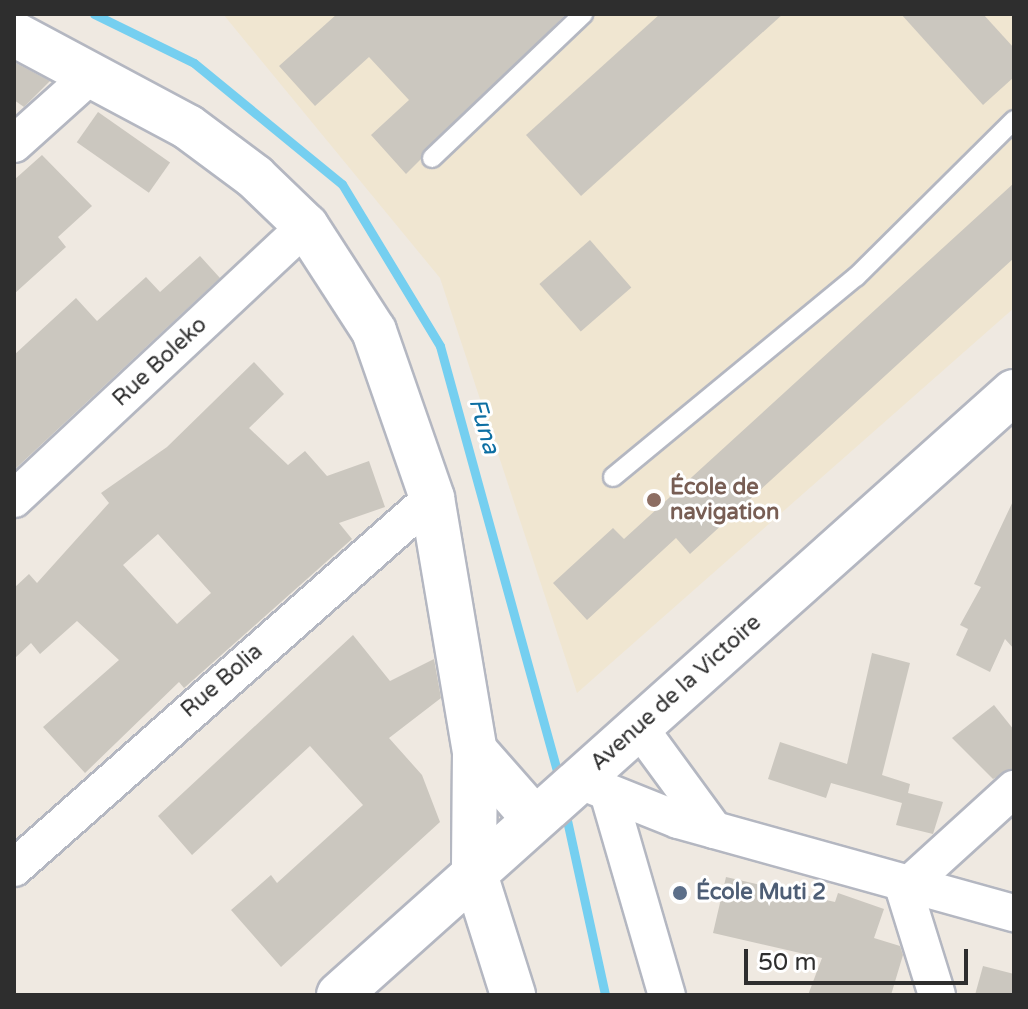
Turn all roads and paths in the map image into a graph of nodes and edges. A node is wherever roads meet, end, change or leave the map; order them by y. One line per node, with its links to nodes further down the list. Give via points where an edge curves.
1 (583, 14): 6 (lane)
2 (14, 34): 3 (street)
3 (92, 74): 5 (street); 7 (street, via 188,127)
4 (1014, 120): 9 (lane, via 856,277)
5 (14, 144)
6 (432, 158)
7 (306, 226): 10 (street, via 374,331); 11 (street, Rue Boleko)
8 (1014, 392): 12 (street, Avenue de la Victoire)
9 (613, 477)
10 (432, 498): 13 (street); 17 (street, Rue Bolia)
11 (14, 499)
12 (638, 726): 15 (street, Avenue de la Victoire); 16 (street)
13 (475, 751): 15 (street); 18 (street)
14 (1014, 789): 19 (street)
15 (568, 797): 16 (street); 18 (street, Avenue de la Victoire); 23 (street)
16 (714, 830): 19 (street)
17 (14, 868)
18 (474, 871): 21 (street, Avenue de la Victoire); 22 (street)
19 (904, 889): 20 (street); 24 (street)
20 (1014, 913)
21 (339, 995)
22 (513, 995)
23 (667, 995)
24 (937, 995)

